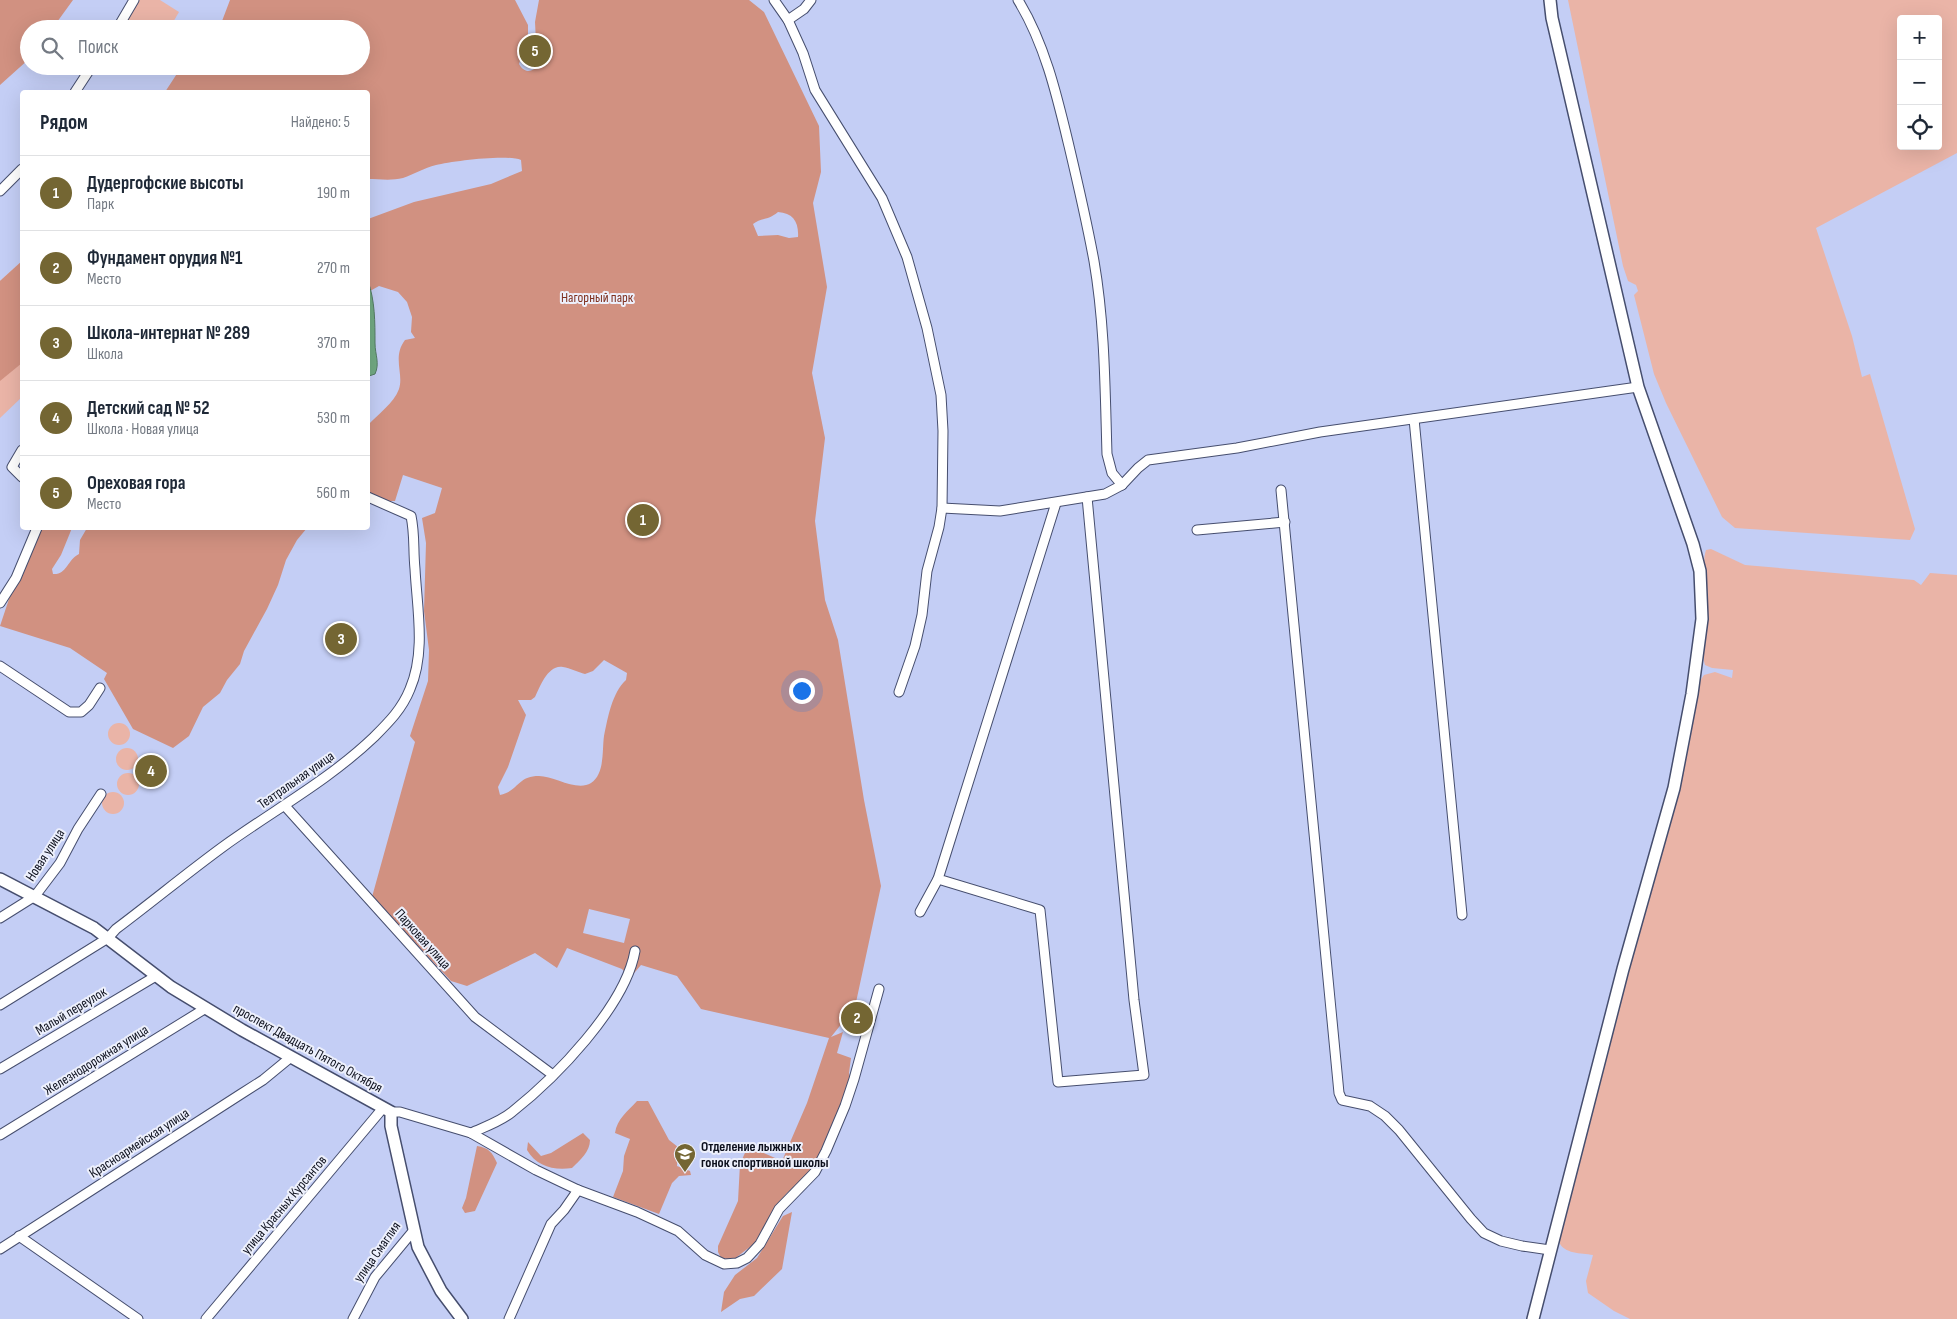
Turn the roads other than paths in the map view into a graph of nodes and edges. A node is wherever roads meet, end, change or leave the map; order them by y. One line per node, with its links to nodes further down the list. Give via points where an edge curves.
1 (134, 0): 6 (street)
2 (774, 0): 7 (street)
3 (811, 0): 7 (street)
4 (1018, 0): 16 (street, via 1030,21 1057,93 1078,184 1099,297 1108,454 1112,473)
5 (1550, 0): 12 (street)
6 (122, 20)
7 (788, 20): 21 (street, via 815,90 882,198 907,257 941,395)
8 (86, 75): 9 (street)
9 (76, 90)
10 (20, 171): 11 (street)
11 (0, 191)
12 (1638, 387): 13 (street); 53 (street, via 1700,571 1700,646 1674,788)
13 (1414, 419): 16 (street, via 1148,460); 35 (street)
14 (20, 453): 15 (street, via 12,467)
15 (20, 475)
16 (1122, 485): 18 (street, via 1105,494)
17 (1281, 490): 22 (street)
18 (1087, 497): 20 (street); 32 (street, via 1134,1000 1144,1075 1058,1082 1040,910)
19 (370, 498): 30 (street, Театральная улица, via 411,516 415,534 419,640 416,674 393,718 361,750)
20 (1056, 503): 21 (street, via 1000,511); 32 (street)
21 (942, 508): 28 (street, via 927,571 917,638)
22 (1286, 522): 24 (street); 53 (street, via 1339,1093 1342,1100 1370,1106 1385,1116 1484,1233 1501,1241)
23 (36, 530): 25 (street, via 16,578)
24 (1196, 530)
25 (0, 603)
26 (0, 666): 27 (street, via 69,712 81,712)
27 (100, 688)
28 (899, 692)
29 (101, 794): 33 (street, Новая улица, via 60,863)
30 (285, 806): 37 (street, Театральная улица, via 224,846); 45 (street, Парковая улица, via 475,1017)
31 (0, 879): 33 (street, проспект Двадцать Пятого Октября)
32 (938, 879): 34 (street)
33 (34, 896): 36 (street, Новая улица); 37 (street, проспект Двадцать Пятого Октября)
34 (920, 912)
35 (1462, 915)
36 (0, 918)
37 (108, 938): 39 (street, проспект Двадцать Пятого Октября); 41 (street, Театральная улица)
38 (635, 951): 45 (street, via 622,987 600,1023)
39 (156, 976): 42 (street, проспект Двадцать Пятого Октября); 44 (street, Малый переулок)
40 (879, 989): 49 (street, проспект Двадцать Пятого Октября, via 854,1079 826,1151 815,1172 779,1209 760,1244 747,1258 724,1264 705,1255 678,1231)
41 (0, 1006)
42 (206, 1008): 43 (street, проспект Двадцать Пятого Октября); 48 (street, Железнодорожная улица)
43 (291, 1057): 46 (street, проспект Двадцать Пятого Октября); 51 (street, Красноармейская улица, via 263,1080)
44 (0, 1069)
45 (553, 1075): 47 (street, via 511,1114)
46 (387, 1110): 47 (street, проспект Двадцать Пятого Октября); 50 (street, улица Смаглия); 55 (street, улица Красных Курсантов)
47 (471, 1133): 49 (street, проспект Двадцать Пятого Октября)
48 (0, 1135)
49 (578, 1190): 58 (street, via 551,1224)
50 (414, 1230): 56 (street, улица Смаглия, via 375,1277); 57 (street, via 418,1247 434,1280)
51 (19, 1236): 52 (street, Красноармейская улица); 54 (street)
52 (0, 1249)
53 (1550, 1250): 59 (street)
54 (138, 1319)
55 (206, 1319)
56 (354, 1319)
57 (462, 1319)
58 (509, 1319)
59 (1532, 1319)

